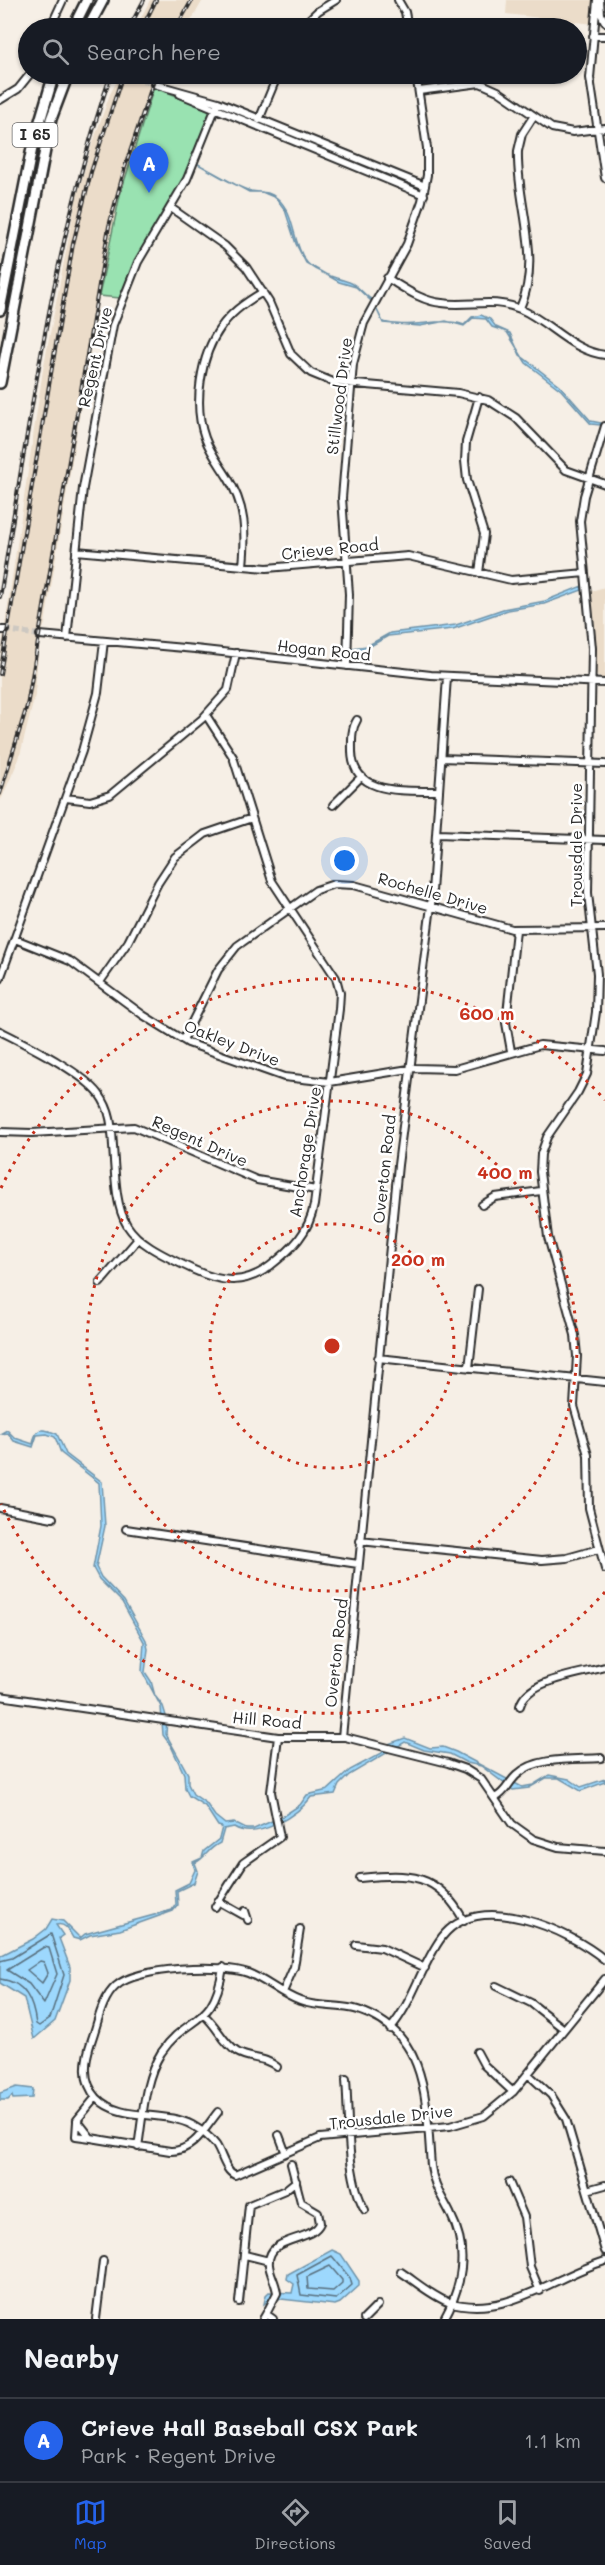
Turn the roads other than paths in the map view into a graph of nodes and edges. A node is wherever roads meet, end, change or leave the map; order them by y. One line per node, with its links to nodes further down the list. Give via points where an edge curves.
1 (63, 0): 7 (street)
2 (87, 0): 8 (highway)
3 (103, 0): 9 (highway)
4 (336, 0): 10 (street)
5 (398, 0): 11 (street)
6 (598, 0): 12 (street); 13 (street)
7 (55, 18)
8 (78, 18)
9 (93, 18)
10 (310, 18)
11 (406, 18)
12 (605, 22)
13 (593, 36): 14 (street); 32 (street, via 590,78)
14 (605, 36)
15 (23, 84): 25 (street)
16 (51, 84): 40 (highway, I 65, via 32,148)
17 (64, 84): 42 (highway, I 65, via 51,119)
18 (154, 84): 24 (street)
19 (274, 84): 29 (street)
20 (418, 84): 23 (street, Stillwood Drive)
21 (472, 84): 23 (street)
22 (482, 84): 28 (street)
23 (419, 91): 34 (street, Stillwood Drive, via 427,148)
24 (177, 92): 26 (street); 27 (street)
25 (0, 100)
26 (218, 102): 27 (street, Regent Drive); 29 (street)
27 (215, 110): 30 (street); 36 (street, Regent Drive)
28 (533, 117): 32 (street, via 567,132); 39 (street, via 522,134 518,151 530,264 529,284)
29 (260, 119): 30 (street); 34 (street)
30 (256, 127): 35 (street)
31 (605, 128): 32 (street)
32 (596, 130): 33 (street)
33 (605, 178)
34 (425, 186): 35 (street, Stillwood Drive)
35 (424, 195): 37 (street, Stillwood Drive, via 412,235)
36 (171, 208): 38 (street, via 230,250); 48 (street, Regent Drive, via 138,262 113,325 86,469)
37 (387, 278): 39 (street, via 435,302 492,302); 43 (street, Stillwood Drive, via 362,327)
38 (263, 292): 43 (street, via 296,361 320,378); 50 (street, via 236,310 215,335 205,363 200,400 201,425 207,443 243,510)
39 (520, 308): 41 (street, via 579,347)
40 (0, 310)
41 (605, 355)
42 (0, 383)
43 (351, 384): 44 (street); 49 (street, Stillwood Drive, via 342,492)
44 (478, 397): 46 (street, via 510,413 564,468); 51 (street, via 465,461 484,534)
45 (605, 426): 46 (street, Trousdale Drive)
46 (589, 480): 47 (street); 52 (street, Trousdale Drive, via 580,521)
47 (605, 484)
48 (76, 550): 50 (street, Crieve Road); 54 (street, Regent Drive)
49 (346, 561): 50 (street, Crieve Road, via 281,568); 51 (street, Crieve Road, via 412,556); 57 (street, Stillwood Drive)
50 (243, 567)
51 (479, 573): 52 (street, Crieve Road, via 523,580)
52 (585, 573): 59 (street, Trousdale Drive)
53 (40, 635): 54 (street, Hogan Road)
54 (67, 638): 55 (street, Hogan Road)
55 (104, 641): 56 (street, Hogan Road); 68 (street, via 95,705)
56 (236, 653): 57 (street, Hogan Road); 61 (street, via 228,690)
57 (347, 666): 58 (street, Hogan Road)
58 (447, 677): 59 (street, Hogan Road); 63 (street, Overton Road)
59 (591, 682): 60 (street, Hogan Road); 64 (street, Trousdale Drive)
60 (605, 683)
61 (206, 715): 68 (street, via 111,794 90,801); 70 (street, Anchorage Drive, via 231,753)
62 (357, 720): 66 (street, via 352,731 352,755)
63 (441, 758): 64 (street); 67 (street, Overton Road)
64 (589, 764): 65 (street); 72 (street, Trousdale Drive)
65 (605, 764)
66 (361, 777): 67 (street, via 383,788); 69 (street)
67 (439, 791): 71 (street, Overton Road)
68 (66, 798): 79 (street)
69 (333, 805)
70 (252, 818): 75 (street, Anchorage Drive, via 269,875); 81 (street, via 205,834 175,856 128,942)
71 (437, 834): 72 (street); 74 (street, Overton Road)
72 (589, 839): 73 (street); 76 (street, Trousdale Drive)
73 (605, 840)
74 (431, 906): 75 (street, Rochelle Drive, via 339,884 315,890); 78 (street, Rochelle Drive); 87 (street, Overton Road)
75 (289, 908): 83 (street, Rochelle Drive, via 229,955); 88 (street, Anchorage Drive, via 338,985 340,1003)
76 (592, 928): 77 (street, Rochelle Drive); 78 (street, Rochelle Drive); 84 (street, Trousdale Drive, via 597,980)
77 (605, 928)
78 (516, 930): 85 (street, via 506,1023)
79 (15, 939): 80 (street); 81 (street, Oakley Drive, via 57,955)
80 (0, 979)
81 (100, 982): 83 (street, Oakley Drive)
82 (0, 1031): 89 (street, Anchorage Drive, via 92,1086 106,1105)
83 (183, 1040): 88 (street, Oakley Drive, via 273,1075)
84 (592, 1049): 85 (street, Oakley Drive, via 540,1045); 86 (street, Oakley Drive); 92 (street, Trousdale Drive, via 583,1083 544,1145)
85 (511, 1051): 87 (street, Oakley Drive, via 456,1069)
86 (605, 1051)
87 (409, 1070): 88 (street, Oakley Drive); 97 (street, Overton Road)
88 (330, 1082): 91 (street, Anchorage Drive)
89 (112, 1127): 90 (street, Regent Drive); 91 (street, Regent Drive, via 131,1126 147,1131 257,1180); 94 (street, Anchorage Drive, via 119,1207)
90 (0, 1132)
91 (316, 1190): 94 (street, Anchorage Drive, via 311,1218 302,1236 261,1273 247,1279 229,1281 208,1276 154,1251)
92 (541, 1191): 93 (street, via 495,1197); 99 (street, Trousdale Drive, via 550,1246 575,1335)
93 (483, 1205)
94 (138, 1239): 95 (street)
95 (100, 1283)
96 (478, 1289): 98 (street)
97 (378, 1358): 98 (street); 104 (street, Overton Road)
98 (469, 1368): 99 (street)
99 (575, 1378): 100 (street); 105 (street, Trousdale Drive, via 574,1406 588,1455 589,1508)
100 (605, 1382)
101 (0, 1508): 102 (street)
102 (53, 1518)
103 (126, 1529): 106 (street)
104 (360, 1541): 105 (street, via 542,1560); 106 (street, Overton Road)
105 (599, 1549): 107 (street, Trousdale Drive)
106 (358, 1564): 112 (street, Overton Road)
107 (605, 1569)
108 (605, 1667): 110 (street, via 541,1684 525,1696)
109 (0, 1696): 111 (street, Hill Road)
110 (520, 1706)
111 (278, 1737): 112 (street, Hill Road); 117 (street, via 271,1792 279,1839 247,1859 232,1876 217,1904 243,1915 245,1911)
112 (342, 1737): 114 (street, Hill Road, via 461,1767 481,1779)
113 (601, 1758): 114 (street, via 537,1764 520,1772)
114 (495, 1798): 115 (street, Hill Road, via 512,1824 537,1841)
115 (605, 1851)
116 (360, 1878): 118 (street, via 398,1875 423,1879 451,1899)
117 (248, 1920)
118 (464, 1921): 121 (street, via 489,1914 545,1926 574,1938); 123 (street, via 447,1931)
119 (300, 1929): 126 (street, via 294,1967)
120 (356, 1945): 123 (street, via 386,1950)
121 (605, 1959)
122 (223, 1967): 126 (street, via 249,1973); 127 (street, via 217,1996); 135 (street, via 144,1974 129,1977 114,1988 101,2013 86,2063 87,2081)
123 (425, 1968): 128 (street)
124 (605, 1979): 129 (street, Trousdale Drive)
125 (496, 1986): 129 (street, via 531,2003)
126 (283, 1992): 128 (street, via 307,2003 360,2011)
127 (205, 2016): 131 (street, via 234,2050); 137 (street, via 173,2039 159,2058 150,2078)
128 (390, 2029): 138 (street, via 408,2047 420,2070)
129 (564, 2030): 132 (street, Trousdale Drive)
130 (477, 2052): 134 (street, via 484,2065)
131 (277, 2067)
132 (528, 2074): 134 (street, Trousdale Drive); 149 (street, via 551,2095 563,2113)
133 (346, 2079): 140 (street)
134 (513, 2092): 138 (street, Trousdale Drive, via 477,2119)
135 (96, 2097): 137 (street, via 113,2108); 142 (street, via 78,2120 91,2138)
136 (218, 2112): 139 (street)
137 (144, 2113): 139 (street, via 176,2119); 142 (street)
138 (428, 2128): 140 (street, Trousdale Drive); 160 (street, via 434,2182 453,2219 461,2246 461,2275)
139 (202, 2132): 142 (street, via 182,2150); 143 (street, Trousdale Drive, via 214,2143 232,2175)
140 (350, 2134): 143 (street, Trousdale Drive, via 316,2139); 151 (street, via 356,2187)
141 (279, 2135): 143 (street)
142 (138, 2147)
143 (285, 2151)
144 (291, 2164): 145 (street)
145 (296, 2181): 148 (street); 150 (street)
146 (509, 2182): 158 (street, via 524,2217 530,2267)
147 (605, 2185): 149 (street)
148 (287, 2189): 150 (street); 153 (street, via 249,2205)
149 (587, 2190): 152 (street)
150 (300, 2200): 155 (street, via 318,2214 319,2226 279,2246)
151 (365, 2210)
152 (605, 2251)
153 (245, 2255): 155 (street); 159 (street)
154 (103, 2261): 163 (street)
155 (269, 2261): 162 (street, via 276,2296)
156 (605, 2261): 158 (street, via 573,2272)
157 (401, 2272): 160 (street)
158 (540, 2291): 160 (street, via 511,2305 489,2309)
159 (239, 2302)
160 (452, 2303): 166 (street)
161 (378, 2305): 165 (street)
162 (265, 2317): 164 (street)
163 (96, 2319)
164 (273, 2319)
165 (364, 2319)
166 (444, 2319)

